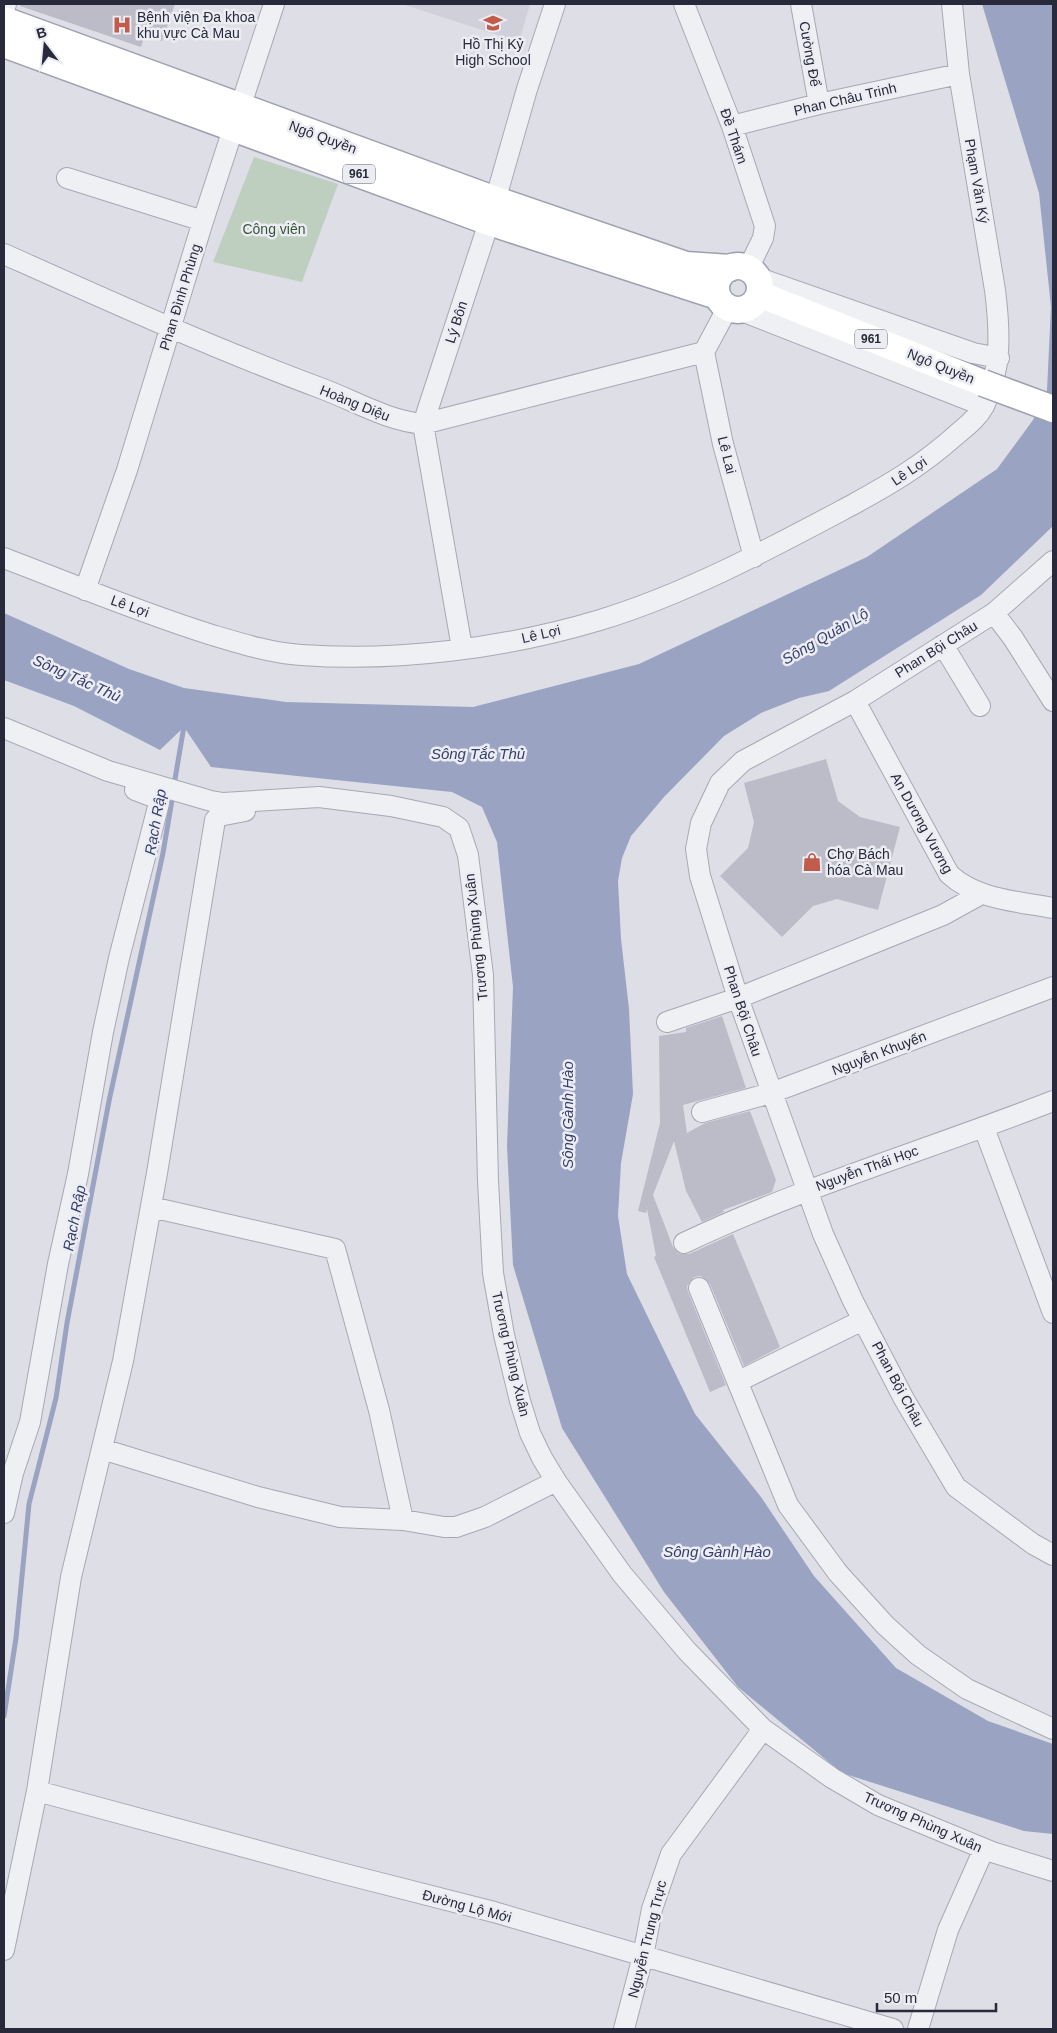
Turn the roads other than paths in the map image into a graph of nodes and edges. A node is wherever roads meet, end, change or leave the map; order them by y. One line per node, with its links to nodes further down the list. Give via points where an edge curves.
1 (6, 4): 7 (street)
2 (274, 4): 12 (street, Phan Đình Phùng)
3 (556, 4): 15 (street, Lý Bôn)
4 (684, 4): 13 (street, Đề Thám)
5 (801, 4): 11 (street, Cường Để)
6 (952, 4): 10 (street, Phạm Văn Ký)
7 (4, 11)
8 (4, 20): 12 (main road, Ngô Quyền)
9 (4, 44): 12 (main road, Ngô Quyền)
10 (959, 74): 11 (street, Phan Châu Trinh); 21 (street, Phạm Văn Ký, via 995,290 999,323)
11 (819, 104): 13 (street, Phan Châu Trinh)
12 (237, 118): 15 (main road, Ngô Quyền); 16 (street, Phan Đình Phùng)
13 (732, 126): 18 (street, Đề Thám, via 765,226 763,238)
14 (67, 178): 16 (street)
15 (493, 211): 18 (main road, Ngô Quyền / 961); 24 (street, Lý Bôn)
16 (203, 221): 19 (street, Phan Đình Phùng)
17 (4, 254): 19 (street, Hoàng Diệu)
18 (740, 289): 20 (street); 21 (street); 22 (main road, Ngô Quyền / 961)
19 (171, 328): 24 (street, Hoàng Diệu, via 387,417); 28 (street, Phan Đình Phùng, via 128,470)
20 (704, 352): 24 (street, Hoàng Diệu); 25 (street, Lê Lai, via 723,444)
21 (998, 358): 22 (street, Lê Lợi)
22 (984, 394): 23 (main road, Ngô Quyền, bridge); 25 (street, Lê Lợi, via 976,418 917,468)
23 (1053, 409)
24 (423, 424): 31 (street, Lý Bôn)
25 (754, 557): 31 (street, Lê Lợi, via 686,588 602,619 521,639)
26 (4, 558): 28 (street, Lê Lợi)
27 (1053, 561): 29 (street, Phan Bội Châu)
28 (85, 590): 31 (street, Lê Lợi, via 206,633 298,655 396,654)
29 (994, 613): 30 (street, Phan Bội Châu); 33 (street)
30 (943, 645): 32 (street, Phan Bội Châu); 34 (street)
31 (462, 648)
32 (855, 701): 38 (street, An Dương Vương, via 949,874 958,883); 41 (street, Phan Bội Châu, via 743,761 720,783 701,822 696,849 700,876)
33 (1053, 702)
34 (980, 706)
35 (4, 728): 36 (street)
36 (99, 768): 37 (street, Trương Phùng Xuân, via 223,803); 55 (street, via 100,777 156,798 159,803 104,1023 30,1422)
37 (292, 799): 48 (street, via 271,808 219,816 214,820); 56 (street, Trương Phùng Xuân, via 319,797 391,806 443,817 459,828 465,841 483,975 487,1172 493,1273 520,1401 530,1433)
38 (980, 894): 39 (street, An Dương Vương); 41 (street, via 943,916)
39 (1053, 908)
40 (1053, 987): 43 (street, Nguyễn Khuyến)
41 (738, 998): 42 (street); 43 (street, Phan Bội Châu)
42 (666, 1022)
43 (771, 1093): 45 (street, Nguyễn Khuyến); 47 (street, Phan Bội Châu)
44 (1053, 1100): 46 (street, Nguyễn Thái Học)
45 (702, 1112)
46 (984, 1128): 47 (street, Nguyễn Thái Học); 51 (street)
47 (807, 1189): 49 (street, Nguyễn Thái Học); 52 (street, Phan Bội Châu, via 822,1234)
48 (151, 1208): 54 (street, via 123,1361); 58 (street, via 335,1249 379,1410)
49 (684, 1243)
50 (699, 1288): 53 (street)
51 (1053, 1313)
52 (863, 1320): 53 (street); 59 (street, Phan Bội Châu, via 904,1399 956,1487)
53 (739, 1382): 61 (street, via 788,1505 838,1573 884,1625 918,1655 967,1689)
54 (102, 1450): 58 (street, via 258,1497 340,1517); 62 (street, via 71,1577)
55 (8, 1472): 57 (street)
56 (556, 1481): 58 (street, via 485,1517 456,1527); 60 (street, Trương Phùng Xuân, via 622,1574 687,1652)
57 (4, 1512)
58 (403, 1520)
59 (1053, 1555)
60 (763, 1729): 63 (street, Trương Phùng Xuân, via 832,1778 878,1805); 66 (street, Nguyễn Trung Trực, via 671,1854 652,1910)
61 (1053, 1729)
62 (37, 1791): 65 (street); 66 (street, Đường Lộ Mới, via 494,1912)
63 (984, 1849): 64 (street, Trương Phùng Xuân); 69 (street, via 948,1930)
64 (1053, 1871)
65 (4, 1950)
66 (643, 1956): 67 (street, Nguyễn Trung Trực); 68 (street, Đường Lộ Mới)
67 (624, 2029)
68 (894, 2029)
69 (918, 2029)

